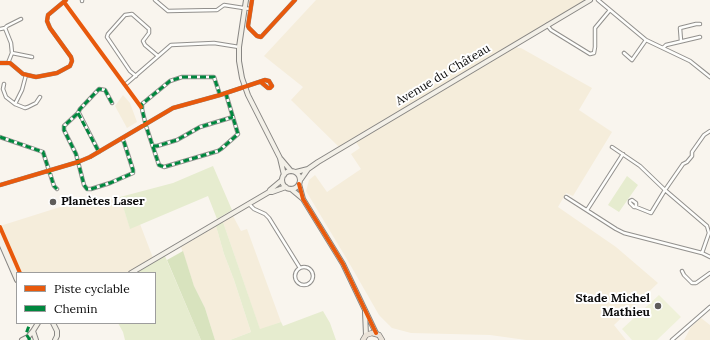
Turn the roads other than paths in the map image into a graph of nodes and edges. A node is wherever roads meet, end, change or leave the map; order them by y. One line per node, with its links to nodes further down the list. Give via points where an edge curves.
1 (155, 0): 8 (street, via 168,11 216,10 224,5)
2 (246, 0): 8 (main road)
3 (252, 0): 9 (street)
4 (295, 0): 9 (street, via 261,37 248,27)
5 (590, 0): 13 (main road, Avenue du Château)
6 (598, 0): 10 (street)
7 (64, 1): 27 (street, via 48,15 47,21 71,57 72,63 57,73 41,77)
8 (245, 8): 9 (street); 19 (main road)
9 (250, 9)
10 (610, 10): 13 (street, via 595,28 595,48 594,53 590,54); 17 (street)
11 (21, 18): 14 (street)
12 (700, 24): 18 (street, via 680,28)
13 (547, 25): 51 (main road, Avenue du Château)
14 (5, 28): 15 (street); 21 (street)
15 (0, 29)
16 (700, 37): 18 (street)
17 (646, 40): 20 (street); 22 (street, via 632,60)
18 (682, 41): 20 (street)
19 (239, 47): 23 (street, via 214,43 173,44); 33 (main road, via 239,66)
20 (663, 48): 29 (street, via 690,61)
21 (12, 53): 24 (street); 26 (street)
22 (624, 53)
23 (158, 56): 28 (street); 28 (street, via 143,40 149,29 132,14 125,14 107,37)
24 (32, 57)
25 (0, 63): 26 (street)
26 (8, 63): 27 (street)
27 (26, 75): 38 (street)
28 (136, 76): 32 (street)
29 (710, 77)
30 (262, 81): 33 (street)
31 (4, 84): 38 (street, via 6,97)
32 (126, 84)
33 (245, 88): 34 (street); 49 (main road)
34 (226, 94): 35 (street); 40 (street)
35 (220, 96): 41 (street, via 173,108); 41 (street, via 214,77 182,77 170,81 142,104)
36 (40, 97): 38 (street, via 36,103 25,108)
37 (112, 103): 39 (street, via 105,90 99,89)
38 (15, 104)
39 (78, 113): 47 (street); 50 (street, via 64,128)
40 (233, 117): 45 (street, via 197,128 177,140); 45 (street, via 238,134 218,151 164,167 160,165)
41 (146, 124): 44 (street); 45 (street)
42 (710, 131): 62 (street, via 704,135 692,156)
43 (0, 137): 52 (street, via 42,151)
44 (122, 138): 47 (street); 50 (street, via 133,170 130,176 89,190 84,185)
45 (153, 146)
46 (612, 147): 48 (street)
47 (99, 152): 50 (street)
48 (623, 154): 62 (street); 68 (street)
49 (280, 158): 53 (main road); 54 (main road)
50 (78, 162): 52 (street)
51 (308, 169): 53 (main road, Avenue du Château); 55 (main road, Avenue du Château)
52 (49, 170): 58 (street); 60 (street)
53 (294, 171): 54 (main road); 55 (main road)
54 (284, 175): 56 (main road)
55 (301, 179): 57 (main road)
56 (282, 180): 59 (main road); 63 (main road)
57 (299, 184): 61 (main road); 65 (main road)
58 (0, 185)
59 (286, 187): 61 (main road); 63 (main road)
60 (57, 189)
61 (291, 189): 65 (main road)
62 (665, 190): 67 (street, via 651,213); 71 (street, via 707,226 709,233)
63 (269, 192): 66 (main road)
64 (566, 197): 68 (street)
65 (304, 199): 81 (main road, via 343,264)
66 (249, 204): 74 (street, via 270,218); 77 (main road)
67 (636, 207)
68 (587, 210): 71 (street, via 624,233)
69 (0, 234): 75 (main road)
70 (0, 241): 72 (main road)
71 (702, 253): 73 (street)
72 (5, 254): 75 (main road); 79 (main road)
73 (710, 257)
74 (300, 268): 74 (street, via 304,266 311,269 314,276 310,283 303,285 297,281 295,274)
75 (16, 271)
76 (682, 271): 78 (street, via 692,283)
77 (133, 272)
78 (710, 273)
79 (16, 278)
80 (710, 307): 94 (street)
81 (365, 310): 87 (main road); 88 (main road)
82 (36, 324): 86 (main road)
83 (54, 324): 85 (main road)
84 (59, 324): 85 (main road)
85 (57, 328): 91 (main road)
86 (33, 331): 89 (main road); 90 (main road)
87 (376, 333): 88 (main road); 93 (main road)
88 (366, 335): 92 (main road)
89 (22, 340)
90 (36, 340)
91 (55, 340)
92 (363, 340)
93 (384, 340)
94 (672, 340)

